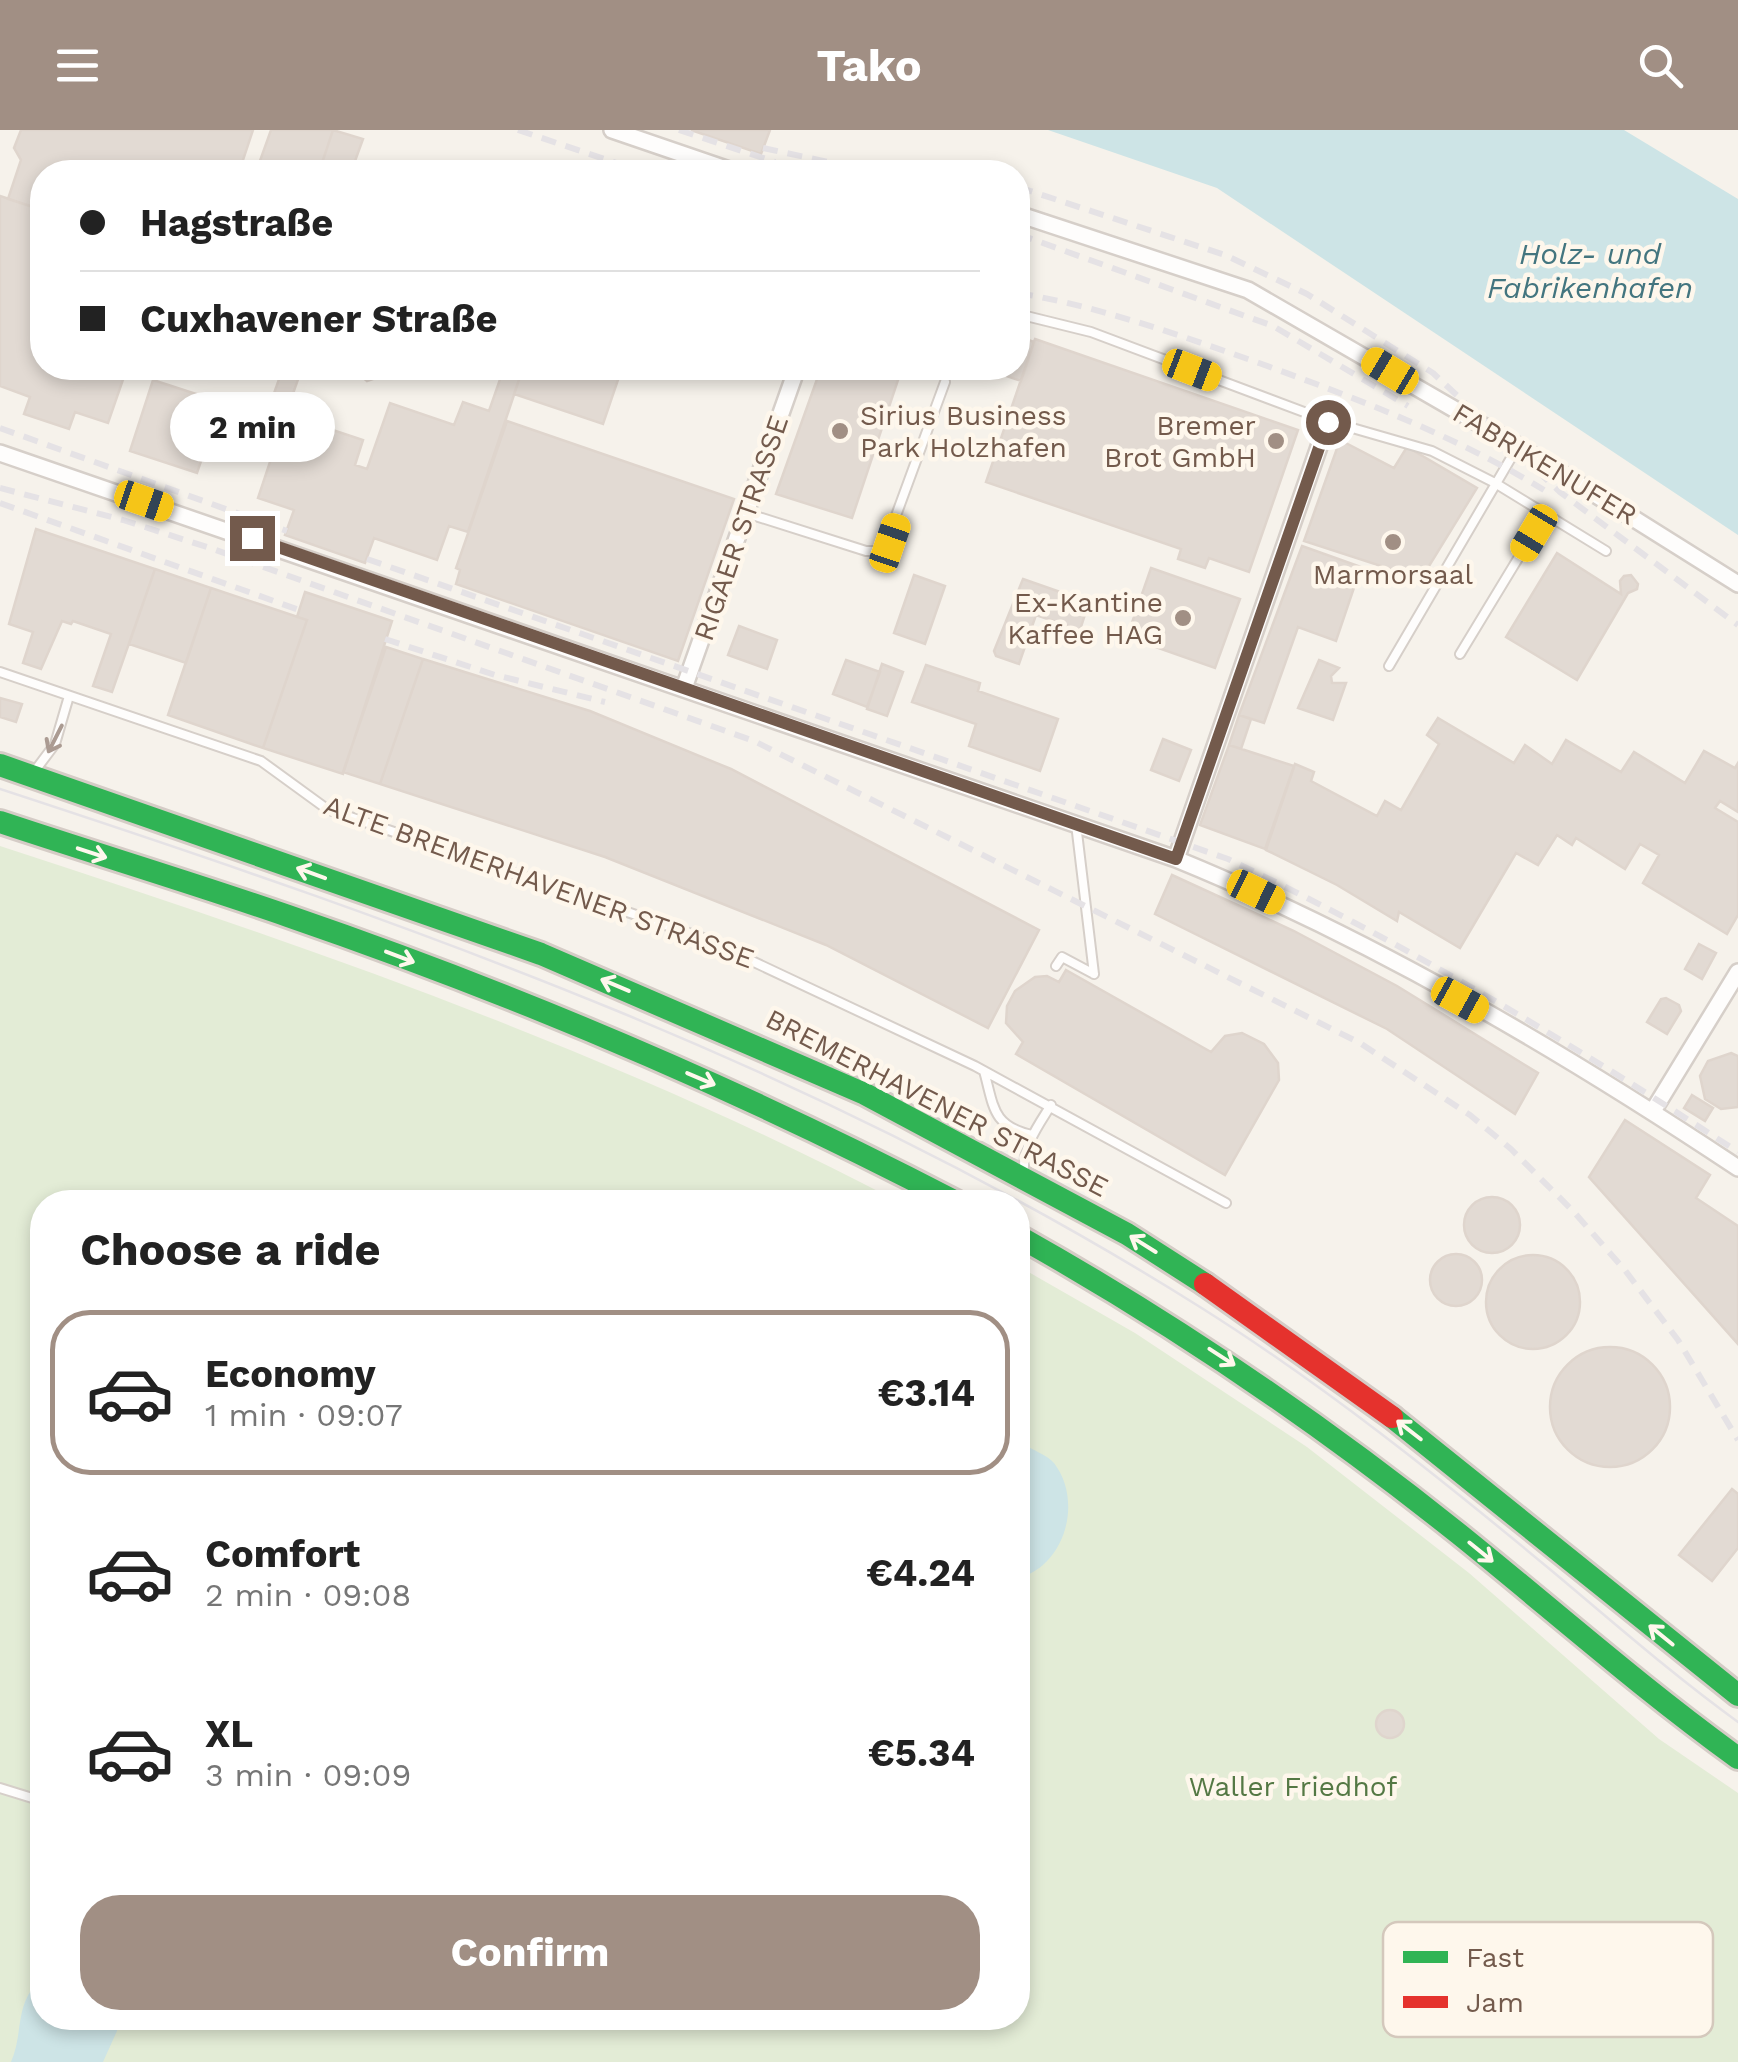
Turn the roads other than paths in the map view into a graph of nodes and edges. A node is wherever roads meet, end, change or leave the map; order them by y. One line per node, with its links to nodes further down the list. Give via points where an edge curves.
1 (612, 130): 2 (street)
2 (700, 160)
3 (1030, 218): 8 (street, FABRIKENUFER, via 1248,290)
4 (1030, 317): 7 (lane, via 1091,332)
5 (793, 380): 11 (street, RIGAER STRASSE)
6 (945, 382): 11 (lane, via 883,551)
7 (1328, 422): 10 (lane, via 1432,451); 24 (street)
8 (1518, 446): 10 (lane); 14 (street, FABRIKENUFER)
9 (0, 453): 18 (street)
10 (1496, 483): 12 (lane); 16 (lane)
11 (746, 513): 18 (street, RIGAER STRASSE)
12 (1546, 514): 13 (lane); 15 (lane)
13 (1606, 550)
14 (1738, 584)
15 (1460, 654)
16 (1389, 666)
17 (0, 672): 19 (lane, ALTE BREMERHAVENER STRASSE)
18 (684, 688): 23 (street)
19 (69, 696): 21 (lane, one-way to 21, via 55,744); 27 (lane, ALTE BREMERHAVENER STRASSE, via 260,761 327,810 704,938)
20 (0, 765): 21 (main road, BREMERHAVENER STRASSE)
21 (30, 776): 32 (main road, BREMERHAVENER STRASSE, one-way to 21, via 865,1094 541,954)
22 (0, 822): 33 (main road, one-way to 33, via 329,930 533,1006)
23 (1076, 824): 24 (street); 25 (lane, via 1094,974 1062,956)
24 (1176, 859): 29 (street, via 1340,933)
25 (1056, 966)
26 (1738, 972): 29 (street)
27 (984, 1071): 28 (lane, ALTE BREMERHAVENER STRASSE); 30 (lane, via 998,1119)
28 (1051, 1105): 30 (lane); 34 (lane, ALTE BREMERHAVENER STRASSE)
29 (1653, 1111): 31 (street)
30 (1032, 1135): 32 (lane)
31 (1738, 1168)
32 (1024, 1177): 36 (main road, BREMERHAVENER STRASSE, one-way to 32, via 1354,1388 1221,1293)
33 (932, 1190)
34 (1226, 1203)
35 (1030, 1243): 37 (main road, one-way to 37, via 1285,1400)
36 (1738, 1695)
37 (1738, 1758)
38 (0, 1788): 39 (lane)
39 (30, 1797)

